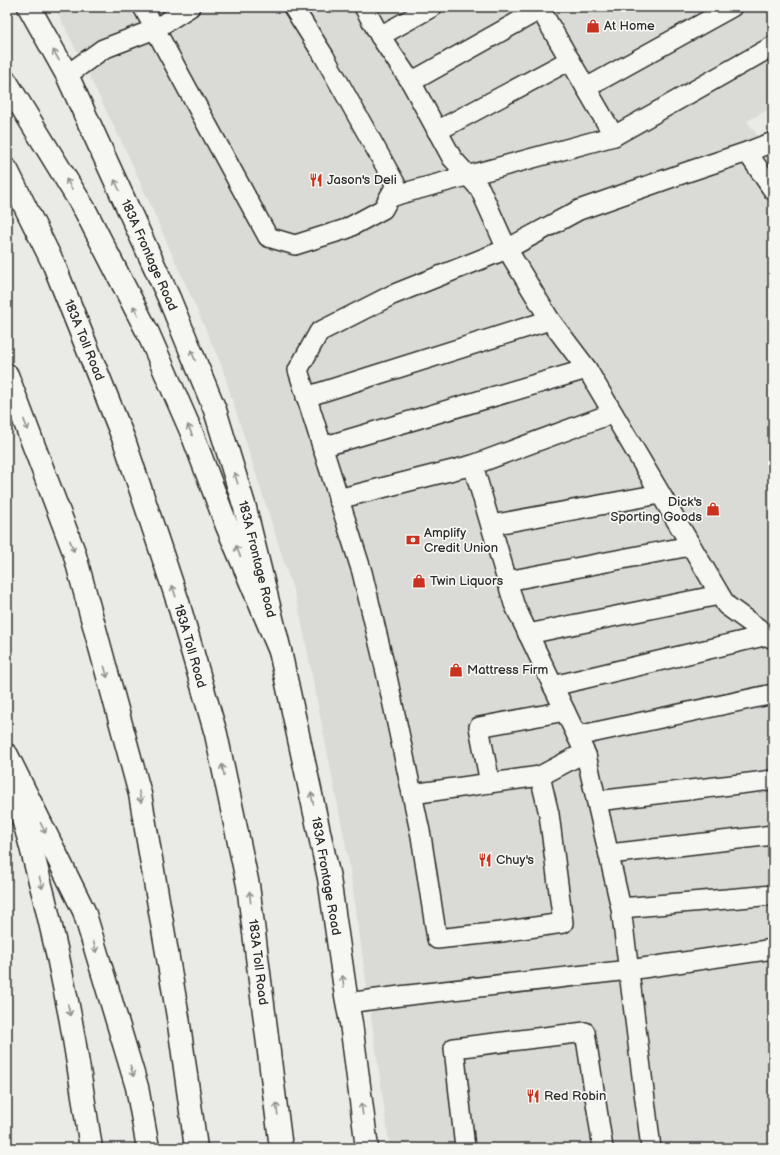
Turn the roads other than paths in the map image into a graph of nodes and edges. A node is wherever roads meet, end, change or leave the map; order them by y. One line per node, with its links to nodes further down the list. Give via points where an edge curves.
1 (29, 7): 13 (main road, 183A Frontage Road, one-way to 1)
2 (143, 7): 9 (street)
3 (190, 7): 9 (street)
4 (293, 7): 24 (street, via 324,56 396,185)
5 (364, 7): 10 (street)
6 (432, 7): 10 (street)
7 (732, 7): 16 (street)
8 (540, 8): 12 (street); 14 (street)
9 (155, 29): 13 (street, via 103,50); 24 (street, via 268,237 295,245 346,229 383,210)
10 (380, 36): 14 (street)
11 (773, 46): 18 (street)
12 (570, 60): 16 (street); 17 (street)
13 (67, 75): 41 (main road, 183A Frontage Road, one-way to 13, via 245,508 216,410 169,298)
14 (411, 82): 17 (street)
15 (7, 83): 41 (main road, one-way to 15, via 227,526 191,431 148,333 85,210)
16 (586, 88): 18 (street)
17 (437, 131): 22 (street, via 452,158)
18 (614, 136): 22 (street)
19 (773, 142): 20 (street)
20 (747, 152): 23 (street); 25 (street, via 579,210)
21 (7, 170): 64 (main road, 183A Toll Road, one-way to 21, via 248,885 216,734 178,602 124,440 54,265)
22 (468, 176): 24 (street); 25 (street, via 480,189)
23 (773, 190)
24 (389, 198)
25 (507, 249): 26 (street); 29 (street, via 392,295 319,332 298,370)
26 (550, 320): 27 (street); 29 (street)
27 (587, 369): 30 (street); 31 (street)
28 (7, 375): 63 (main road, one-way to 63, via 74,552 140,794 178,1017)
29 (306, 397): 31 (street)
30 (613, 413): 32 (street); 33 (street)
31 (322, 447): 34 (street)
32 (473, 465): 34 (street); 35 (street)
33 (660, 494): 35 (street); 36 (street)
34 (338, 499): 52 (street, via 362,572)
35 (491, 525): 37 (street)
36 (690, 546): 37 (street); 38 (street)
37 (507, 582): 39 (street)
38 (719, 595): 39 (street); 40 (street, via 726,605)
39 (528, 634): 42 (street)
40 (770, 637): 42 (street)
41 (280, 651): 60 (main road, 183A Frontage Road, one-way to 41, via 329,878)
42 (553, 686): 44 (street)
43 (773, 694): 45 (street)
44 (565, 711): 45 (street); 51 (street, via 479,727)
45 (577, 736): 47 (street)
46 (7, 755): 62 (main road, one-way to 62, via 84,911 136,1087)
47 (586, 755): 49 (street, via 574,758); 53 (street)
48 (7, 765): 61 (main road, one-way to 61, via 50,921 70,1016)
49 (540, 776): 51 (street); 52 (street, via 549,814 563,923 501,932 437,939)
50 (773, 780): 53 (street)
51 (490, 783): 52 (street)
52 (412, 794)
53 (597, 801): 55 (street)
54 (773, 835): 55 (street)
55 (609, 854): 57 (street)
56 (773, 895): 57 (street)
57 (622, 908): 59 (street)
58 (773, 949): 59 (street)
59 (629, 970): 60 (street); 68 (street)
60 (347, 1003): 65 (main road, 183A Frontage Road, one-way to 60)
61 (91, 1148)
62 (148, 1148)
63 (196, 1148)
64 (281, 1148)
65 (367, 1148)
66 (465, 1148): 67 (street, via 454,1048 585,1032)
67 (603, 1148)
68 (646, 1148)

